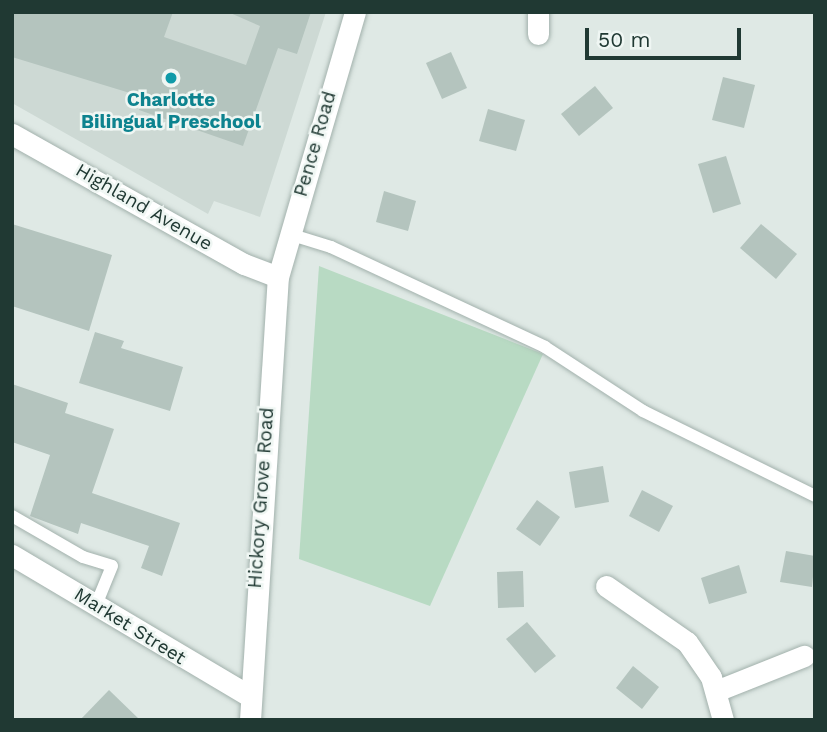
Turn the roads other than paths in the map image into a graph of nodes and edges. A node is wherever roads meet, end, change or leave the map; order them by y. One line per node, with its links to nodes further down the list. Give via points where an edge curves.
1 (355, 12): 5 (street, Pence Road)
2 (538, 12): 3 (street)
3 (538, 34)
4 (12, 134): 6 (street, Highland Avenue, via 244,264)
5 (289, 234): 6 (street, Pence Road); 7 (lane, via 331,247 545,347 643,411)
6 (278, 277): 14 (street, Hickory Grove Road)
7 (815, 496)
8 (12, 516): 11 (lane, via 83,557 112,566)
9 (12, 555): 11 (street, Market Street)
10 (606, 586): 13 (street, via 687,642)
11 (96, 605): 14 (street, Market Street)
12 (804, 656): 13 (street)
13 (716, 691): 16 (street)
14 (248, 695): 15 (street, Hickory Grove Road)
15 (250, 720)
16 (723, 720)

